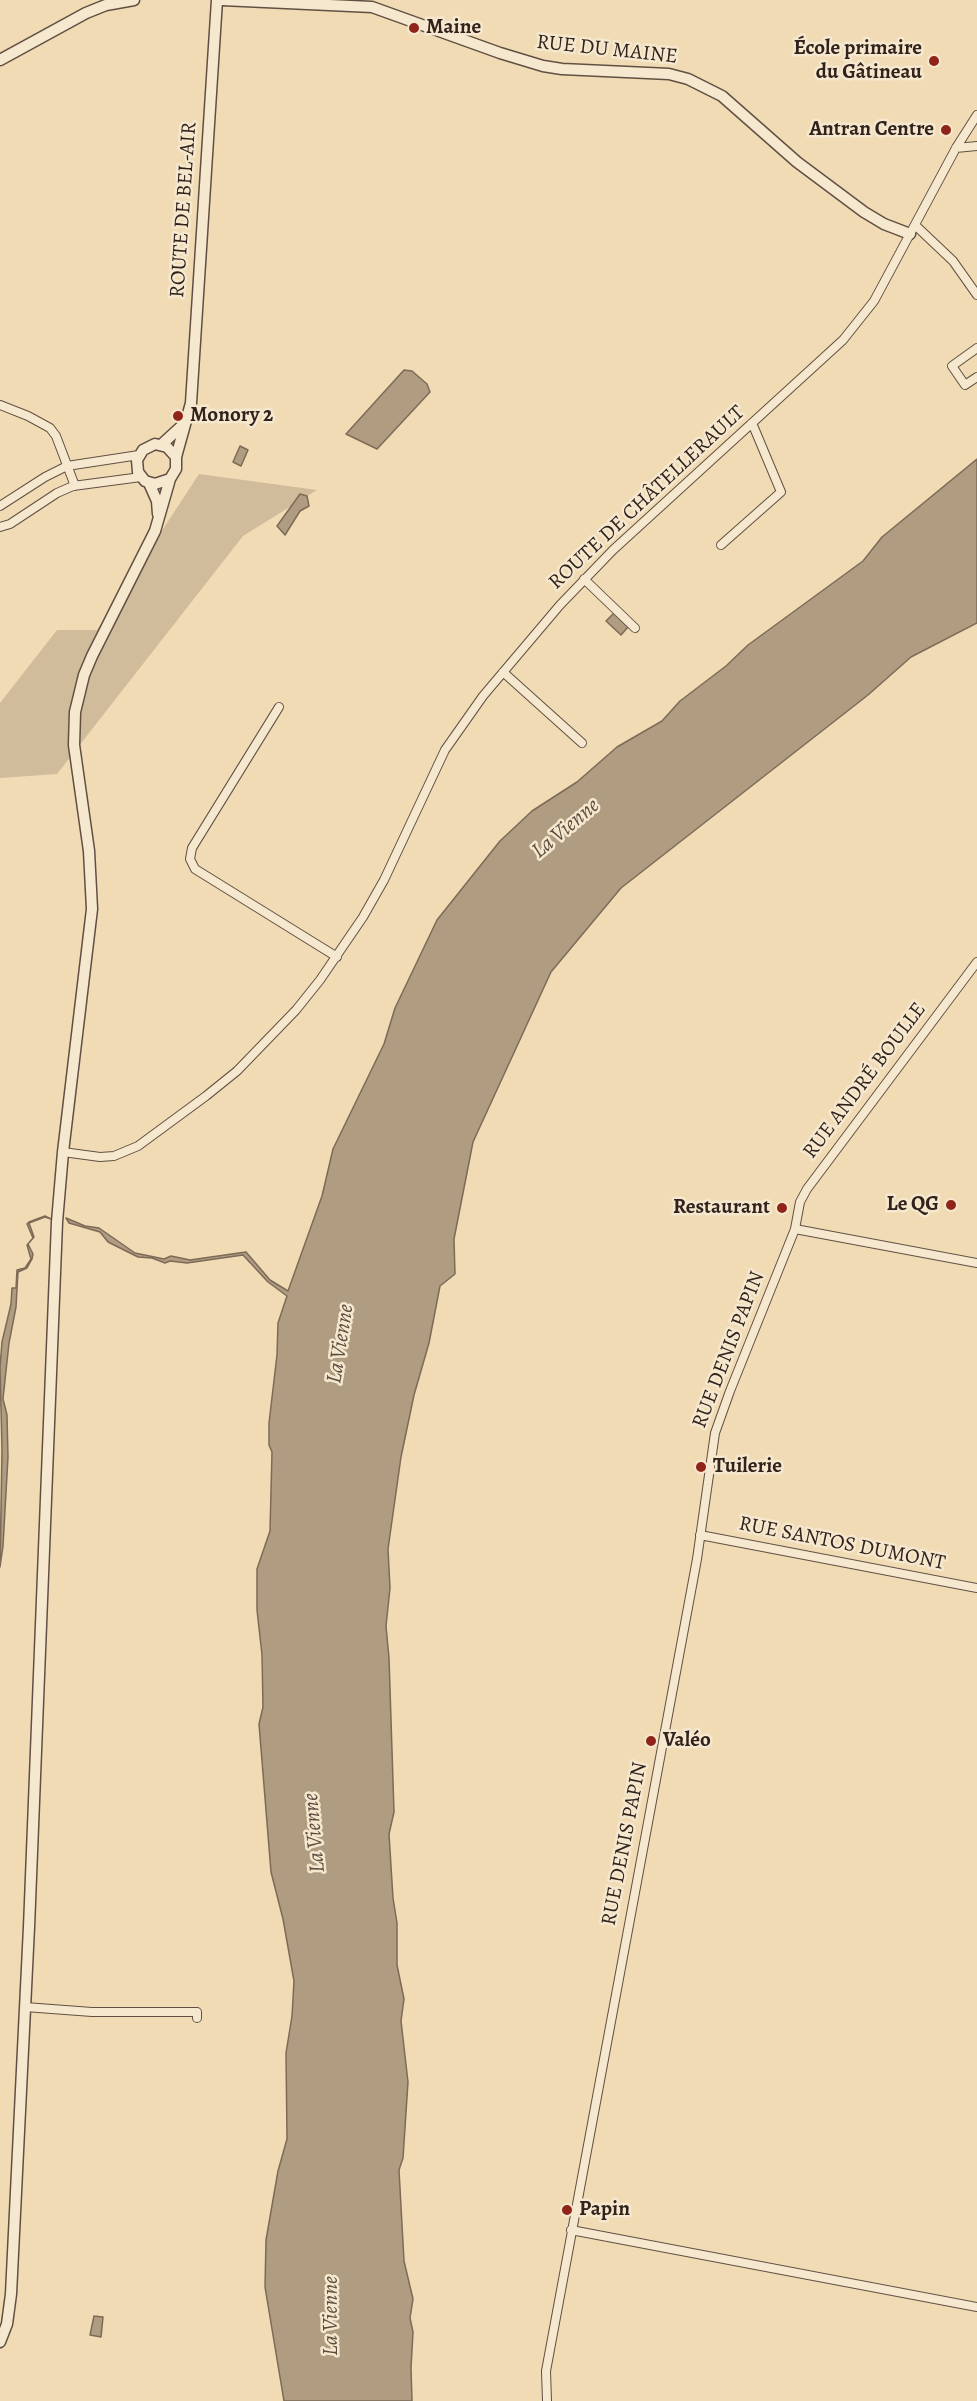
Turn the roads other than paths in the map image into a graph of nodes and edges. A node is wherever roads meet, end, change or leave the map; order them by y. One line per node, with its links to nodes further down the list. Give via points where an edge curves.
1 (134, 0): 5 (street, via 87,13)
2 (217, 0): 14 (street, ROUTE DE BEL-AIR, via 192,393)
3 (222, 0): 4 (street, RUE DU MAINE)
4 (358, 3): 9 (street, RUE DU MAINE, via 543,66 669,74 696,82 722,96 797,162 864,212 884,224)
5 (0, 60)
6 (977, 116): 8 (street, ROUTE DE CHÂTELLERAULT)
7 (977, 146): 8 (street)
8 (956, 148): 9 (street, ROUTE DE CHÂTELLERAULT)
9 (913, 229): 10 (street, via 953,261); 15 (street, ROUTE DE CHÂTELLERAULT, via 874,301 843,340)
10 (977, 295)
11 (977, 348): 12 (street, via 952,366 965,385)
12 (977, 377)
13 (0, 405): 19 (street, via 50,428)
14 (186, 422): 16 (street); 18 (street, ROUTE DE BEL-AIR)
15 (752, 423): 26 (street, via 781,492); 27 (street, ROUTE DE CHÂTELLERAULT)
16 (161, 445): 17 (street, via 148,446); 18 (street)
17 (139, 455): 19 (street); 21 (street, via 137,466)
18 (176, 457): 20 (street, via 176,469)
19 (67, 466): 22 (street); 23 (street)
20 (170, 479): 21 (street, via 160,484); 24 (street)
21 (145, 480): 22 (street); 24 (street, via 157,501)
22 (75, 486): 25 (street)
23 (0, 506)
24 (159, 522): 34 (street, via 92,656 75,712 74,745 89,851 92,909)
25 (0, 526)
26 (722, 545)
27 (584, 579): 28 (street); 29 (street, ROUTE DE CHÂTELLERAULT)
28 (635, 628)
29 (503, 672): 31 (street); 32 (street, ROUTE DE CHÂTELLERAULT, via 445,750 384,880)
30 (279, 707): 32 (street, via 192,848 190,859 195,869)
31 (582, 743)
32 (337, 957): 34 (street, ROUTE DE CHÂTELLERAULT, via 262,1046 206,1096 155,1133 114,1156)
33 (977, 962): 35 (street, RUE ANDRÉ BOULLE, via 807,1189)
34 (63, 1152): 39 (street)
35 (795, 1228): 36 (street); 37 (street, RUE DENIS PAPIN, via 715,1433)
36 (977, 1263)
37 (700, 1535): 38 (street, RUE SANTOS DUMONT); 41 (street, RUE DENIS PAPIN)
38 (977, 1588)
39 (25, 2007): 40 (street, via 92,2012 197,2012); 43 (street, via 11,2294)
40 (197, 2018)
41 (571, 2230): 42 (street); 44 (street, RUE DENIS PAPIN, via 546,2371)
42 (977, 2307)
43 (0, 2342)
44 (547, 2401)

